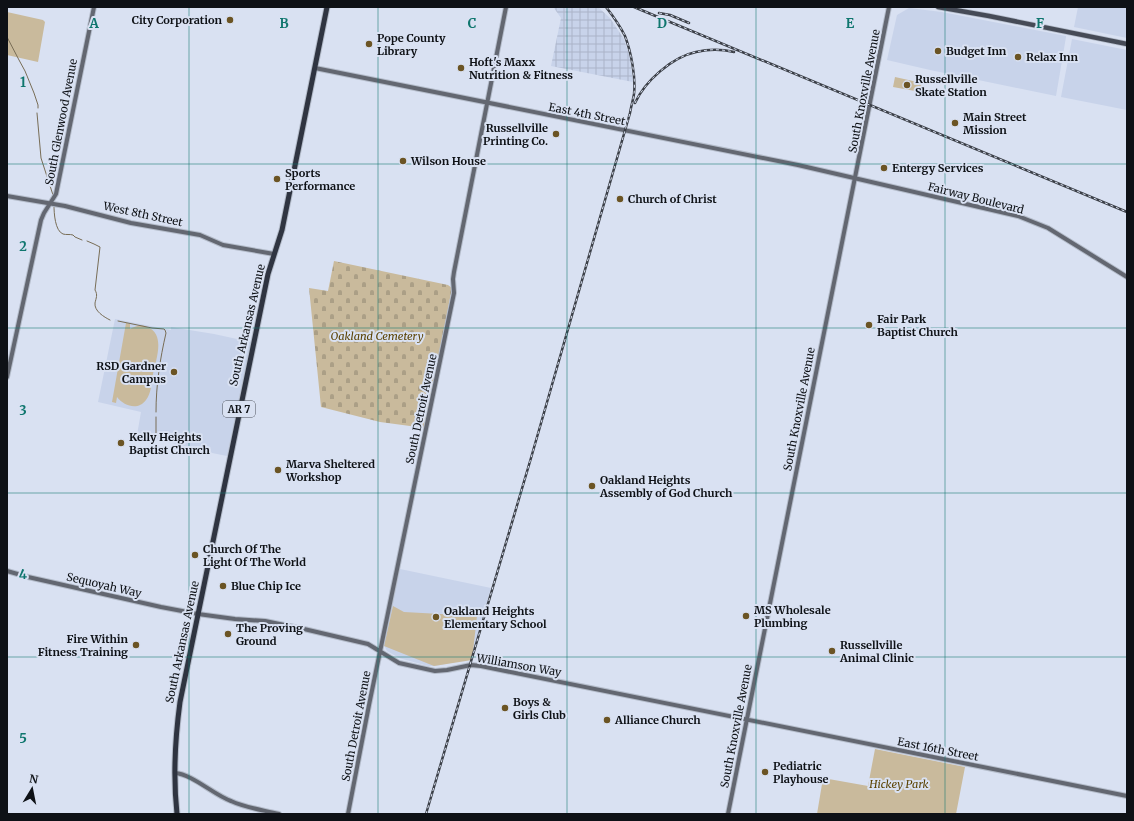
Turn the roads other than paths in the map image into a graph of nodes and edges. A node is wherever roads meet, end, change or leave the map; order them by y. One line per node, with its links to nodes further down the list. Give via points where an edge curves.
1 (94, 7): 11 (street, South Glenwood Avenue, via 56,194)
2 (327, 7): 7 (highway, South Arkansas Avenue / AR 7)
3 (506, 7): 8 (street, South Detroit Avenue)
4 (889, 7): 9 (street, South Knoxville Avenue)
5 (938, 7): 6 (main road)
6 (1127, 44)
7 (315, 68): 8 (street, East 4th Street); 12 (highway, South Arkansas Avenue / AR 7, via 282,230)
8 (487, 103): 9 (street, East 4th Street); 17 (street, South Detroit Avenue, via 454,272 454,293)
9 (856, 178): 13 (street, Fairway Boulevard, via 1018,216 1048,228); 18 (street, South Knoxville Avenue)
10 (7, 196): 11 (street, West 8th Street)
11 (50, 204): 12 (street, West 8th Street, via 131,223 200,235 224,245); 14 (street, South Glenwood Avenue, via 41,220)
12 (274, 254): 16 (highway, South Arkansas Avenue / AR 7, via 242,395)
13 (1127, 277)
14 (7, 378)
15 (7, 571): 16 (street, Sequoyah Way)
16 (198, 614): 17 (street, Williamson Way, via 236,620 265,621 368,644); 19 (highway, South Arkansas Avenue / AR 7, via 180,702)
17 (380, 651): 18 (street, Williamson Way, via 399,663 435,671 470,665 481,666); 23 (street, South Detroit Avenue)
18 (747, 719): 20 (street, East 16th Street); 24 (street, South Knoxville Avenue)
19 (175, 773): 21 (highway, South Arkansas Avenue / AR 7); 22 (street, via 184,775 230,801)
20 (1127, 796)
21 (177, 814)
22 (279, 814)
23 (348, 814)
24 (728, 814)

